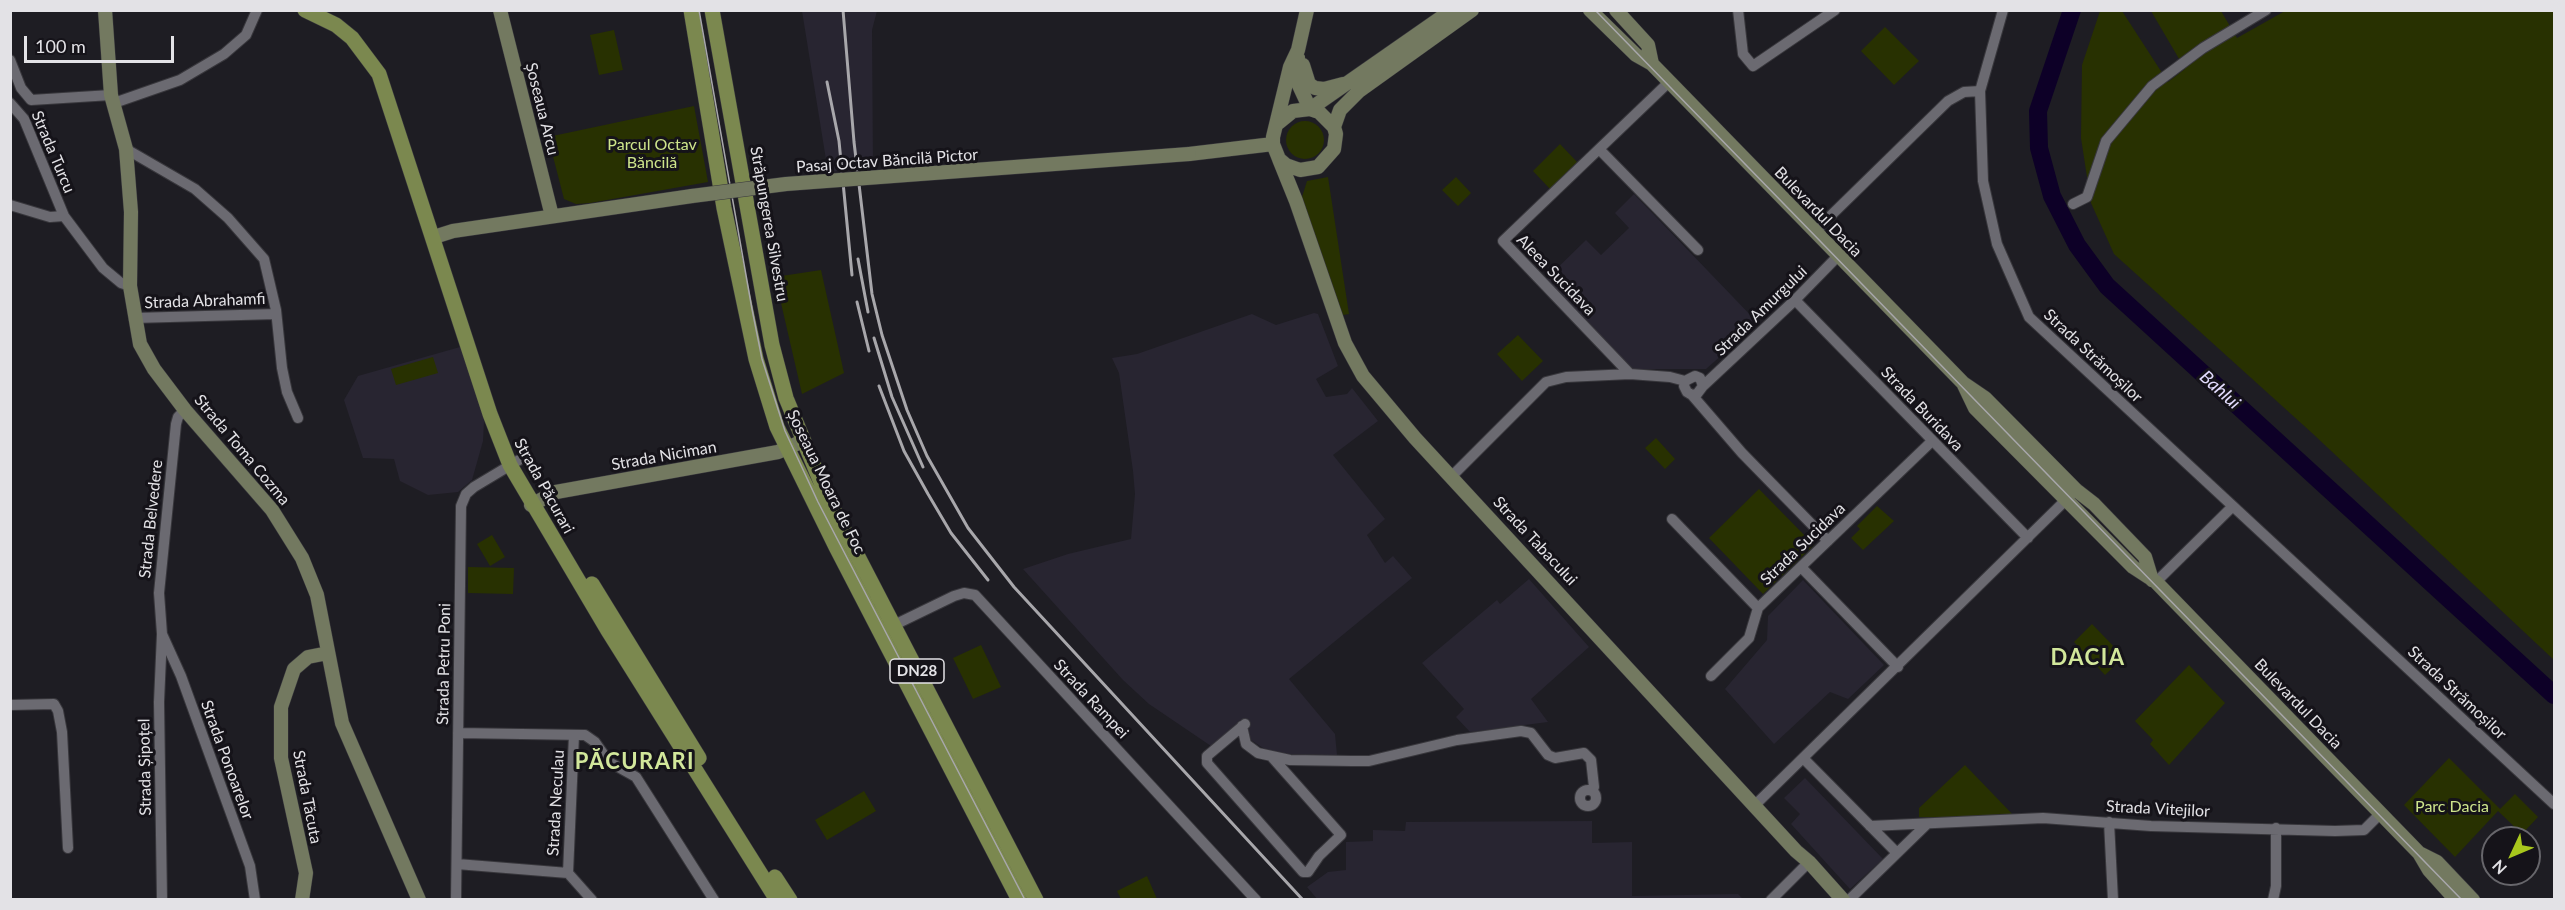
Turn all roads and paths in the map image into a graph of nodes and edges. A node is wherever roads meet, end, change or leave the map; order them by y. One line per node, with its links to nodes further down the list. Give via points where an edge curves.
1 (105, 10): 25 (street, Strada Toma Cozma)
2 (257, 10): 25 (street, via 246,35 224,54 180,80)
3 (305, 10): 41 (main road, Strada Păcurari, via 352,38 379,74)
4 (325, 10): 41 (main road, Strada Păcurari, via 353,27 387,70)
5 (500, 10): 39 (street, Șoseaua Arcu)
6 (691, 10): 57 (main road, Șoseaua Moara de Foc / DN28, via 724,208 756,359)
7 (712, 10): 55 (main road, Străpungerea Silvestru / DN28, via 772,345)
8 (1307, 10): 17 (street)
9 (1452, 10): 21 (street)
10 (1472, 10): 29 (street, via 1359,91 1340,110)
11 (1590, 10): 20 (street, via 1636,55)
12 (1616, 10): 20 (street, via 1648,45)
13 (1738, 10): 14 (street, via 1743,54 1753,66)
14 (1835, 10)
15 (2002, 10): 23 (street, Strada Strămoșilor)
16 (2266, 10): 36 (street, via 2203,48 2152,86 2106,141 2086,197)
17 (1303, 27): 18 (street); 21 (street, via 1303,68 1309,84 1324,89)
18 (1298, 50): 27 (street, via 1298,81); 28 (street, via 1290,67)
19 (10, 60): 24 (street)
20 (1652, 64): 22 (street, Bulevardul Dacia)
21 (1352, 82): 27 (street)
22 (1669, 82): 32 (street, Aleea Sucidava); 40 (street, Bulevardul Dacia)
23 (1980, 91): 40 (street, via 1964,92 1948,101); 63 (street, Strada Strămoșilor, via 1983,181 1990,216 1997,244 2029,317)
24 (26, 97): 25 (street, via 37,101); 26 (street)
25 (112, 99): 31 (street, Strada Toma Cozma)
26 (12, 104): 38 (street, Strada Turcu, via 28,126)
27 (1310, 109): 28 (street, via 1293,111); 29 (street, via 1325,116)
28 (1277, 124): 30 (street)
29 (1334, 127): 34 (street, via 1336,142 1330,156)
30 (1273, 144): 33 (street); 39 (street, Pasaj Octav Băncilă Pictor, bridge, via 1189,154 764,186)
31 (126, 149): 44 (street, Strada Toma Cozma, via 131,212); 46 (street, via 195,189 254,245 267,264)
32 (1599, 149): 42 (street); 48 (street, Aleea Sucidava, via 1503,241)
33 (1279, 159): 34 (street, via 1292,168); 35 (street, Strada Tabacului)
34 (1308, 170): 35 (street, via 1298,186)
35 (1296, 201): 59 (street, Strada Tabacului, via 1345,343 1358,368 1377,395)
36 (2073, 204)
37 (10, 205): 38 (street, via 50,218)
38 (64, 216): 44 (street, Strada Turcu, via 103,268)
39 (552, 216): 41 (street, Pasaj Octav Băncilă Pictor)
40 (1814, 232): 43 (street, Bulevardul Dacia)
41 (438, 236): 58 (main road, Strada Păcurari)
42 (1698, 250)
43 (1838, 256): 45 (street, Strada Amurgului); 50 (street, Bulevardul Dacia)
44 (130, 286): 47 (street, Strada Toma Cozma)
45 (1795, 300): 51 (street, Strada Amurgului); 56 (street, Strada Buridava)
46 (276, 314): 47 (street, Strada Abrahamfi); 54 (street, via 282,368)
47 (134, 318): 53 (street, Strada Toma Cozma, via 147,358)
48 (1630, 374): 49 (street); 59 (street, via 1566,376 1546,382)
49 (1685, 381): 51 (street, via 1695,376); 52 (street, via 1684,387)
50 (1963, 383): 60 (street, Bulevardul Dacia, via 1985,398); 61 (street, Bulevardul Dacia, via 1975,408)
51 (1703, 386): 52 (street, Strada Amurgului)
52 (1692, 395): 66 (street)
53 (185, 410): 71 (street, Strada Belvedere, via 176,424 162,543); 72 (street, Strada Toma Cozma, via 283,525 317,595)
54 (298, 418)
55 (803, 441): 57 (street, Strada Niciman); 70 (main road, Șoseaua Moara de Foc / DN28)
56 (1931, 442): 65 (street, Strada Buridava); 66 (street, Strada Sucidava)
57 (786, 448): 62 (street, Strada Niciman, via 556,492); 70 (main road, Șoseaua Moara de Foc / DN28)
58 (514, 463): 62 (main road, Strada Păcurari); 78 (street, Strada Petru Poni, via 474,487 460,506)
59 (1452, 476): 84 (street, Strada Tabacului)
60 (2076, 490): 61 (street); 68 (street, Bulevardul Dacia, via 2145,557)
61 (2066, 501): 65 (street); 68 (street, Bulevardul Dacia, via 2133,567)
62 (536, 502): 103 (main road, Strada Păcurari, via 720,812); 104 (main road, Strada Păcurari)
63 (2232, 507): 68 (street); 83 (street, Strada Strămoșilor)
64 (1672, 519): 69 (street, Strada Sucidava)
65 (2028, 538): 73 (street)
66 (1828, 541): 67 (street, Strada Sucidava)
67 (1801, 567): 69 (street, Strada Sucidava); 73 (street)
68 (2154, 581): 85 (street, Bulevardul Dacia)
69 (1758, 608): 75 (street, via 1749,638)
70 (887, 629): 105 (main road, Șoseaua Moara de Foc / DN28); 106 (main road, Șoseaua Moara de Foc / DN28); 107 (street, Strada Rampei, via 964,593 975,595)
71 (162, 634): 74 (street, Strada Ponoarelor); 76 (street, Strada Șipoțel)
72 (328, 654): 98 (street, Strada Tăcuta, via 308,657 294,669 281,707 281,758 306,873); 99 (street, Strada Toma Cozma, via 342,723)
73 (1898, 667): 81 (street)
74 (181, 676): 76 (street); 97 (street, Strada Ponoarelor, via 250,866)
75 (1711, 676)
76 (160, 681): 96 (street, Strada Șipoțel)
77 (10, 705): 90 (street, via 54,704 61,725)
78 (458, 733): 79 (street); 94 (street, Strada Petru Poni)
79 (574, 735): 95 (street, Strada Neculau); 102 (street, via 585,735 596,742 609,762 636,777)
80 (1271, 756): 80 (street, via 1246,744 1243,725 1207,756 1207,763 1303,872 1308,872 1341,835); 82 (street, via 1290,760 1369,760 1457,740 1521,731 1531,733 1555,758 1584,753 1591,759)
81 (1803, 758): 84 (street); 88 (street)
82 (1592, 791)
83 (2554, 804)
84 (1754, 806): 93 (street, Strada Tabacului)
85 (2381, 813): 89 (street, Strada Vitejilor, via 2364,830); 92 (street, Bulevardul Dacia)
86 (2109, 822): 87 (street, Strada Vitejilor, via 2043,818); 89 (street, Strada Vitejilor); 111 (street)
87 (1928, 824): 88 (street, Strada Vitejilor); 91 (street)
88 (1870, 826): 91 (street)
89 (2276, 828): 112 (street)
90 (68, 848)
91 (1897, 853): 110 (street)
92 (2420, 853): 113 (street, Bulevardul Dacia, via 2429,870); 114 (street, Bulevardul Dacia, via 2436,862)
93 (1809, 862): 108 (street); 109 (street, Strada Tabacului)
94 (457, 864): 95 (street, Strada Neculau); 100 (street, Strada Petru Poni)
95 (568, 873): 101 (street, Strada Neculau)
96 (162, 900)
97 (255, 900)
98 (302, 900)
99 (419, 900)
100 (456, 900)
101 (592, 900)
102 (714, 900)
103 (777, 900)
104 (790, 900)
105 (1020, 900)
106 (1036, 900)
107 (1256, 900)
108 (1771, 900)
109 (1844, 900)
110 (1849, 900)
111 (2113, 900)
112 (2273, 900)
113 (2457, 900)
114 (2473, 900)

